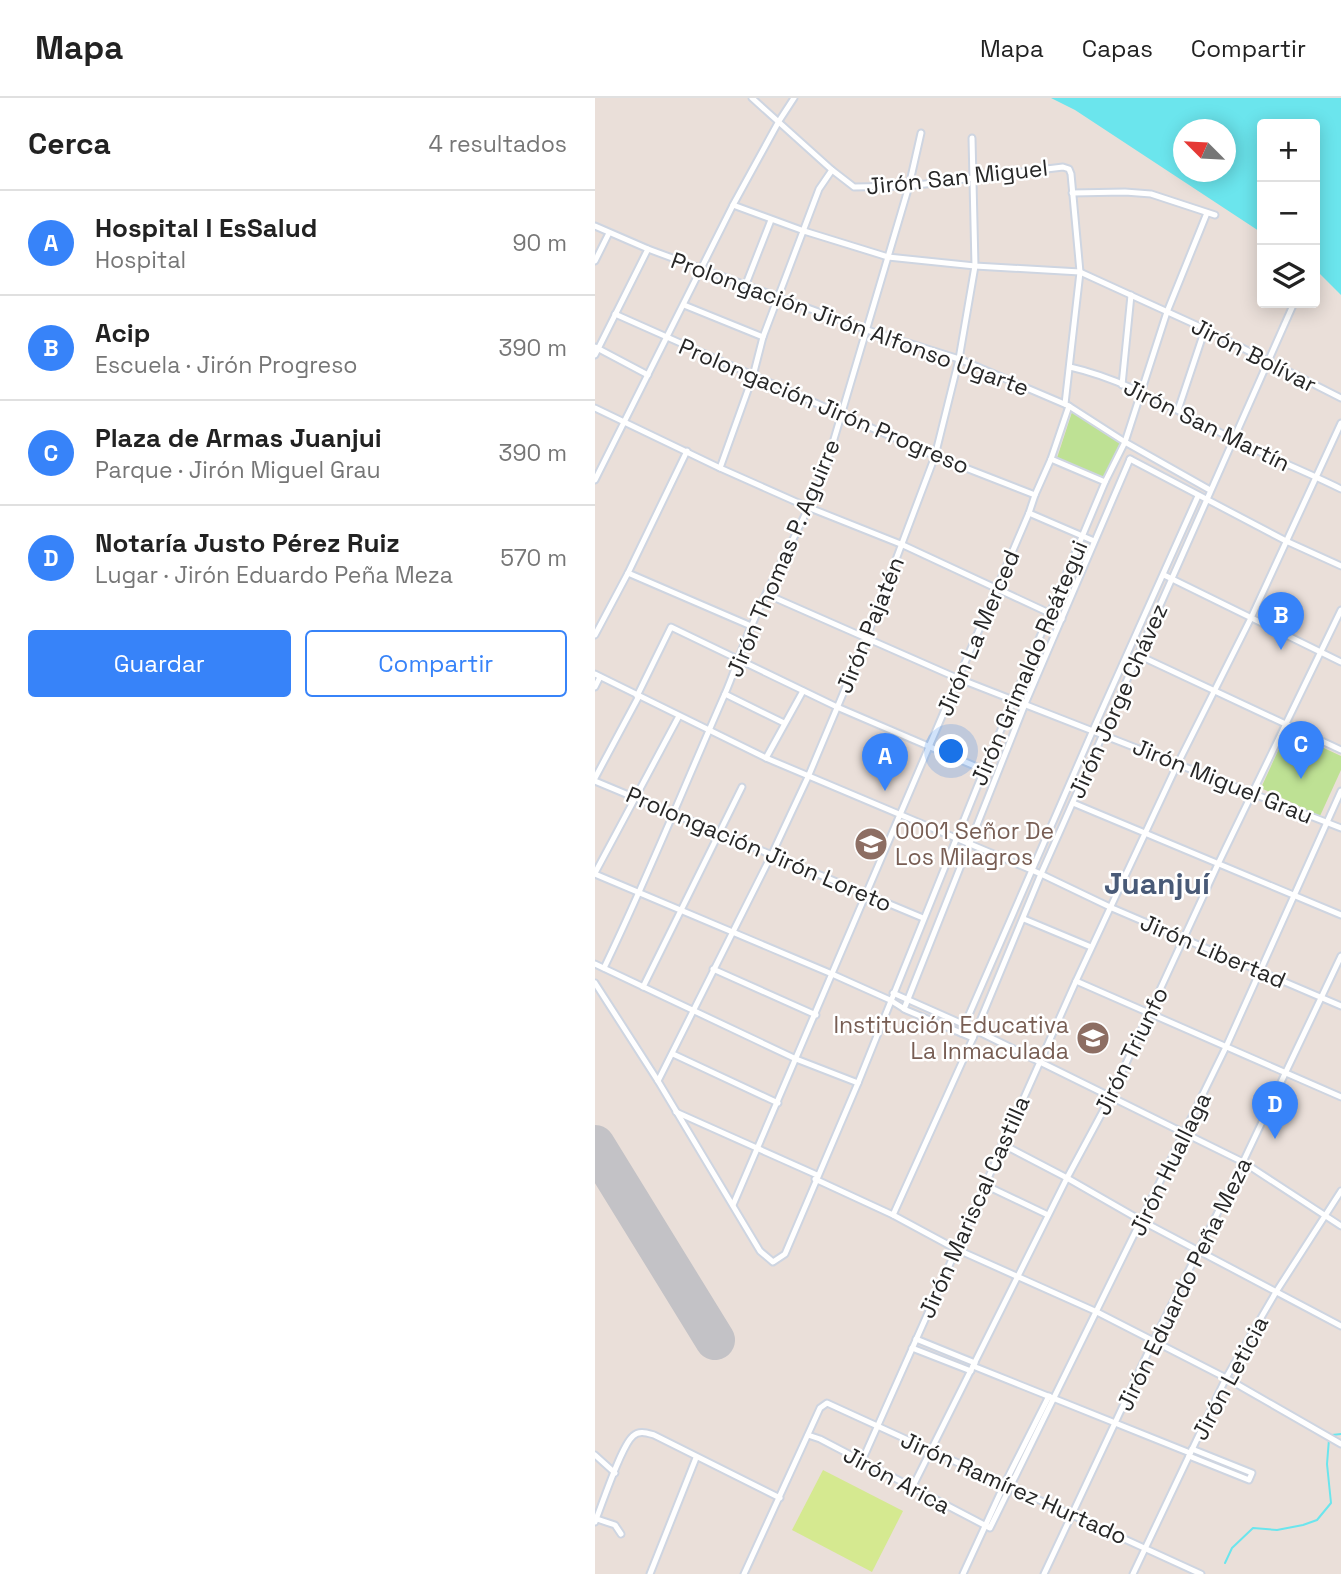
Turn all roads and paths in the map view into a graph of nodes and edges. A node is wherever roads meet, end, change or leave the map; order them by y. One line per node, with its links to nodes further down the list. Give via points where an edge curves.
1 (752, 98): 3 (street, Jirón San Miguel)
2 (795, 98): 3 (street)
3 (779, 121): 7 (street, Jirón San Miguel); 11 (street)
4 (921, 133): 9 (street, Jirón Thomas P. Aguirre)
5 (972, 138): 8 (street, Jirón Pajatén)
6 (1069, 169): 8 (street, Jirón San Miguel); 10 (street, Jirón La Merced)
7 (832, 170): 9 (street, Jirón San Miguel, via 855,187); 16 (street, via 819,189)
8 (974, 176): 9 (street, Jirón San Miguel); 21 (street, Jirón Pajatén)
9 (909, 186): 19 (street, Jirón Thomas P. Aguirre)
10 (1072, 193): 12 (street, Jirón San Miguel, via 1151,194); 23 (street, Jirón La Merced)
11 (733, 205): 14 (street); 22 (street)
12 (1207, 213): 13 (street, Jirón San Miguel); 29 (street, Jirón Grimaldo Reátegui)
13 (1215, 215)
14 (771, 220): 16 (street); 24 (street)
15 (595, 226): 17 (street, Prolongación Jirón Alfonso Ugarte)
16 (804, 231): 19 (street); 26 (street)
17 (609, 233): 18 (street, Prolongación Jirón Alfonso Ugarte); 20 (street)
18 (648, 249): 22 (street, Prolongación Jirón Alfonso Ugarte); 30 (street)
19 (888, 257): 21 (street); 32 (street, Jirón Thomas P. Aguirre)
20 (595, 261)
21 (975, 266): 23 (street); 37 (street, Jirón Pajatén)
22 (702, 269): 24 (street, Prolongación Jirón Alfonso Ugarte); 27 (street)
23 (1080, 272): 25 (street, Jirón Bolívar); 39 (street, Jirón La Merced)
24 (746, 284): 26 (street, Prolongación Jirón Alfonso Ugarte)
25 (1131, 295): 29 (street, Jirón Bolívar); 42 (street)
26 (779, 296): 32 (street, Prolongación Jirón Alfonso Ugarte); 33 (street)
27 (684, 305): 33 (street); 34 (street)
28 (1292, 308): 38 (street, Jirón Jorge Chávez)
29 (1167, 312): 31 (street, Jirón Bolívar); 43 (street, Jirón Grimaldo Reátegui)
30 (615, 314): 34 (street, Prolongación Jirón Progreso); 35 (street)
31 (1205, 329): 38 (street, Jirón Bolívar); 47 (street)
32 (867, 330): 37 (street, Prolongación Jirón Alfonso Ugarte); 48 (street, Jirón Thomas P. Aguirre)
33 (763, 337): 41 (street)
34 (667, 338): 40 (street); 41 (street, Prolongación Jirón Progreso)
35 (597, 348): 36 (street); 40 (street)
36 (595, 355)
37 (959, 359): 45 (street, Prolongación Jirón Alfonso Ugarte); 54 (street, Jirón Pajatén)
38 (1268, 363): 44 (street, Jirón Bolívar); 51 (street, Jirón Jorge Chávez)
39 (1070, 367): 42 (street, Jirón San Martín); 45 (street, Jirón La Merced)
40 (647, 375): 49 (street)
41 (753, 376): 48 (street, Prolongación Jirón Progreso); 57 (street)
42 (1122, 384): 43 (street, Jirón San Martín)
43 (1141, 394): 47 (street, Jirón San Martín); 52 (street, Jirón Grimaldo Reátegui)
44 (1341, 398)
45 (1067, 405): 52 (street, Prolongación Jirón Alfonso Ugarte); 55 (street, Jirón La Merced)
46 (595, 408): 49 (street)
47 (1178, 410): 51 (street, Jirón San Martín)
48 (843, 416): 54 (street, Prolongación Jirón Progreso); 66 (street, Jirón Thomas P. Aguirre)
49 (625, 421): 53 (street); 59 (street)
50 (1341, 423): 58 (street, Jirón Mariscal Castilla)
51 (1234, 440): 58 (street, Jirón San Martín); 62 (street, Jirón Jorge Chávez)
52 (1125, 442): 56 (street); 60 (street, Jirón Grimaldo Reátegui); 62 (street, Prolongación Jirón Alfonso Ugarte)
53 (687, 452): 57 (street); 73 (street)
54 (935, 456): 63 (street, Prolongación Jirón Progreso); 71 (street, Jirón Pajatén)
55 (1051, 459): 60 (street); 63 (street, Jirón La Merced)
56 (1130, 459): 64 (street); 69 (street, Jirón Grimaldo Reátegui)
57 (720, 468): 66 (street)
58 (1316, 477): 61 (street, Jirón San Martín); 70 (street, Jirón Mariscal Castilla)
59 (595, 480)
60 (1105, 482): 68 (street, Jirón Grimaldo Reátegui)
61 (1341, 489)
62 (1210, 490): 65 (street, Jirón Jorge Chávez)
63 (1034, 495): 67 (street, Jirón La Merced)
64 (1198, 496): 65 (street); 74 (street, Jirón Jorge Chávez)
65 (1206, 500): 70 (street); 75 (street, Jirón Jorge Chávez)
66 (810, 508): 71 (street); 77 (street, Jirón Thomas P. Aguirre)
67 (1029, 513): 68 (street); 76 (street, Jirón La Merced)
68 (1083, 536): 69 (street); 79 (street, Jirón Grimaldo Reátegui)
69 (1094, 541): 81 (street, Jirón Grimaldo Reátegui)
70 (1286, 541): 72 (street); 80 (street, Jirón Mariscal Castilla)
71 (903, 545): 76 (street); 84 (street, Jirón Pajatén)
72 (1341, 566)
73 (628, 573): 82 (street); 83 (street)
74 (1164, 575): 75 (street); 85 (street, Jirón Jorge Chávez)
75 (1173, 579): 80 (street); 87 (street, Jirón Jorge Chávez)
76 (996, 587): 79 (street); 91 (street, Jirón La Merced)
77 (766, 594): 82 (street, Jirón Thomas P. Aguirre); 84 (street, Jirón Miguel Grau)
78 (1341, 610): 86 (street, Jirón Triunfo)
79 (1050, 613): 81 (street); 97 (street, Jirón Grimaldo Reátegui)
80 (1251, 618): 86 (street); 94 (street, Jirón Mariscal Castilla)
81 (1062, 619): 98 (street, Jirón Grimaldo Reátegui)
82 (751, 626): 88 (street, Jirón Thomas P. Aguirre)
83 (595, 635)
84 (866, 639): 91 (street, Jirón Miguel Grau); 99 (street, Jirón Pajatén)
85 (1130, 652): 87 (street); 104 (street, Jirón Jorge Chávez)
86 (1320, 652): 89 (street); 102 (street, Jirón Triunfo)
87 (1138, 655): 94 (street); 105 (street, Jirón Jorge Chávez)
88 (738, 659): 93 (street); 95 (street, Jirón Thomas P. Aguirre); 96 (street, via 671,627)
89 (1341, 662)
90 (598, 676): 92 (street); 96 (street, Jirón Libertad)
91 (957, 678): 97 (street, Jirón Miguel Grau); 106 (street, Jirón La Merced)
92 (595, 687)
93 (803, 691): 99 (street); 101 (street)
94 (1214, 691): 102 (street); 109 (street, Jirón Mariscal Castilla)
95 (725, 694): 101 (street); 103 (street, Jirón Thomas P. Aguirre)
96 (638, 696): 100 (street, Jirón Libertad); 112 (street)
97 (1013, 700): 98 (street, Jirón Miguel Grau); 110 (street, Jirón Grimaldo Reátegui)
98 (1025, 704): 104 (street, Jirón Miguel Grau); 126 (street, Jirón Grimaldo Reátegui)
99 (837, 708): 106 (street); 111 (street, Jirón Pajatén)
100 (679, 716): 103 (street, Jirón Libertad); 116 (street)
101 (784, 723): 108 (street)
102 (1285, 725): 107 (street); 115 (street, Jirón Triunfo)
103 (708, 730): 108 (street, Jirón Libertad); 119 (street, Jirón Thomas P. Aguirre)
104 (1093, 730): 105 (street, Jirón Miguel Grau); 117 (street, Jirón Jorge Chávez)
105 (1104, 734): 109 (street, Jirón Miguel Grau); 118 (street, Jirón Jorge Chávez)
106 (929, 748): 110 (street); 120 (street, Jirón La Merced)
107 (1341, 750)
108 (766, 758): 111 (street, Jirón Libertad)
109 (1178, 763): 115 (street, Jirón Miguel Grau); 124 (street, Jirón Mariscal Castilla)
110 (984, 770): 125 (street, Jirón Grimaldo Reátegui)
111 (808, 776): 120 (street, Jirón Libertad); 127 (street, Jirón Pajatén)
112 (595, 780): 116 (street, Prolongación Jirón Loreto)
113 (742, 787): 123 (street)
114 (1341, 791): 121 (street, Jirón Huallaga)
115 (1253, 792): 121 (street, Jirón Miguel Grau); 128 (street, Jirón Triunfo)
116 (635, 797): 119 (street, Prolongación Jirón Loreto); 130 (street)
117 (1064, 800): 118 (street); 129 (street, Jirón Jorge Chávez)
118 (1073, 803): 124 (street); 131 (street, Jirón Jorge Chávez)
119 (675, 813): 123 (street, Prolongación Jirón Loreto); 133 (street, Jirón Thomas P. Aguirre)
120 (900, 815): 125 (street, Jirón Libertad); 132 (street, Jirón La Merced)
121 (1326, 822): 122 (street, Jirón Miguel Grau); 134 (street, Jirón Huallaga)
122 (1341, 828)
123 (721, 832): 127 (street, Prolongación Jirón Loreto); 136 (street)
124 (1145, 834): 128 (street); 135 (street, Jirón Mariscal Castilla)
125 (956, 838): 126 (street, Jirón Libertad); 138 (street, Jirón Grimaldo Reátegui)
126 (970, 844): 129 (street, Jirón Libertad); 154 (street, Jirón Grimaldo Reátegui)
127 (772, 854): 132 (street, Prolongación Jirón Loreto); 140 (street, Jirón Pajatén)
128 (1218, 864): 134 (street); 141 (street, Jirón Triunfo)
129 (1032, 870): 131 (street, Jirón Libertad); 161 (street, Jirón Jorge Chávez)
130 (595, 874): 133 (street)
131 (1041, 874): 135 (street, Jirón Libertad); 139 (street, Jirón Jorge Chávez)
132 (866, 892): 138 (street, Prolongación Jirón Loreto); 148 (street, Jirón La Merced)
133 (640, 894): 136 (street); 145 (street, Jirón Thomas P. Aguirre)
134 (1296, 895): 137 (street); 147 (street, Jirón Huallaga)
135 (1112, 908): 141 (street, Jirón Libertad); 142 (street, Jirón Mariscal Castilla)
136 (681, 909): 140 (street); 151 (street)
137 (1341, 915)
138 (923, 918): 152 (street, Jirón Grimaldo Reátegui)
139 (1024, 919): 142 (street); 162 (street, Jirón Jorge Chávez)
140 (732, 931): 146 (street, Jirón Pajatén); 148 (street)
141 (1184, 939): 147 (street, Jirón Libertad); 159 (street, Jirón Triunfo)
142 (1091, 947): 149 (street, Jirón Mariscal Castilla)
143 (1341, 956): 153 (street, Jirón Eduardo Peña Meza)
144 (595, 964): 145 (street)
145 (604, 968): 151 (street)
146 (713, 969): 158 (street, Jirón Pajatén); 160 (street)
147 (1261, 972): 153 (street, Jirón Libertad); 165 (street, Jirón Huallaga)
148 (832, 974): 155 (street); 160 (street, Jirón La Merced)
149 (1076, 981): 159 (street); 168 (street, Jirón Mariscal Castilla)
150 (595, 983): 170 (street)
151 (642, 987): 158 (street)
152 (893, 993): 154 (street); 155 (street, Jirón Grimaldo Reátegui)
153 (1321, 997): 156 (street, Jirón Libertad); 169 (street, Jirón Eduardo Peña Meza)
154 (908, 999): 157 (street, Jirón Grimaldo Reátegui); 161 (street)
155 (890, 1000): 157 (street); 171 (street, Jirón Grimaldo Reátegui)
156 (1341, 1006)
157 (904, 1009): 163 (street)
158 (693, 1010): 166 (street, Jirón Pajatén); 167 (street)
159 (1150, 1014): 165 (street); 173 (street, Jirón Triunfo)
160 (816, 1015): 167 (street, Jirón La Merced)
161 (965, 1025): 162 (street); 163 (street, Jirón Jorge Chávez)
162 (975, 1031): 164 (street, Jirón Jorge Chávez); 168 (street)
163 (961, 1033): 164 (street)
164 (973, 1038): 185 (street, Jirón Jorge Chávez)
165 (1226, 1047): 169 (street); 176 (street, Jirón Huallaga)
166 (673, 1054): 170 (street, Jirón Pajatén); 174 (street)
167 (796, 1059): 171 (street); 174 (street, Jirón La Merced)
168 (1038, 1062): 173 (street); 177 (street, Jirón Mariscal Castilla)
169 (1286, 1074): 172 (street); 179 (street, Jirón Eduardo Peña Meza)
170 (658, 1081): 175 (street)
171 (857, 1083): 180 (street, Jirón Grimaldo Reátegui)
172 (1341, 1097)
173 (1109, 1098): 176 (street); 181 (street, Jirón Triunfo)
174 (778, 1103): 178 (street, Jirón La Merced)
175 (675, 1112): 178 (street); 184 (street)
176 (1184, 1135): 179 (street); 188 (street, Jirón Huallaga)
177 (1002, 1144): 181 (street); 182 (street, Jirón Mariscal Castilla)
178 (759, 1150): 180 (street); 184 (street, Jirón La Merced)
179 (1243, 1163): 187 (street); 191 (street, Jirón Eduardo Peña Meza)
180 (816, 1177): 184 (street, Jirón Grimaldo Reátegui, via 785,1254 773,1262 760,1251); 185 (street)
181 (1067, 1178): 186 (street, Jirón Triunfo); 188 (street)
182 (985, 1185): 186 (street); 190 (street, Jirón Mariscal Castilla)
183 (1341, 1191): 187 (street, Jirón Leticia)
184 (733, 1205)
185 (893, 1215): 190 (street)
186 (1048, 1215): 192 (street, Jirón Triunfo)
187 (1327, 1215): 189 (street); 193 (street, Jirón Leticia)
188 (1142, 1222): 191 (street); 194 (street, Jirón Huallaga)
189 (1341, 1226)
190 (956, 1249): 192 (street); 196 (street, Jirón Mariscal Castilla)
191 (1198, 1249): 193 (street); 197 (street, Jirón Eduardo Peña Meza)
192 (1018, 1276): 194 (street); 199 (street, Jirón Triunfo)
193 (1276, 1292): 195 (street); 200 (street, Jirón Leticia)
194 (1097, 1312): 197 (street); 201 (street, Jirón Huallaga)
195 (1341, 1326)
196 (916, 1339): 198 (street, Jirón Mariscal Castilla); 199 (street)
197 (1153, 1342): 200 (street); 202 (street, Jirón Eduardo Peña Meza)
198 (912, 1348): 199 (street); 203 (street, Jirón Mariscal Castilla)
199 (973, 1367): 201 (street); 206 (street, Jirón Triunfo)
200 (1226, 1378): 205 (street); 207 (street, Jirón Leticia)
201 (1052, 1397): 202 (street); 212 (street, Jirón Huallaga)
202 (1116, 1423): 207 (street); 215 (street, Jirón Eduardo Peña Meza)
203 (879, 1427): 204 (street, Jirón Ramírez Hurtado, via 827,1403); 206 (street, Jirón Ramírez Hurtado); 210 (street, Jirón Mariscal Castilla)
204 (808, 1435): 210 (street, Jirón Arica); 214 (street)
205 (1341, 1444)
206 (931, 1450): 212 (street, Jirón Ramírez Hurtado); 213 (street, Jirón Triunfo)
207 (1191, 1452): 207 (street, via 1249,1480 1252,1473); 219 (street, Jirón Leticia)
208 (595, 1455): 211 (street)
209 (696, 1458): 211 (street, via 654,1435 639,1433 629,1441); 214 (street); 220 (street)
210 (862, 1461): 213 (street, Jirón Arica)
211 (615, 1474): 216 (street)
212 (1007, 1486): 215 (street, Jirón Ramírez Hurtado); 217 (street, Jirón Huallaga, via 989,1528)
213 (912, 1488): 217 (street, Jirón Arica)
214 (780, 1498): 221 (street)
215 (1072, 1516): 219 (street, Jirón Ramírez Hurtado); 223 (street, Jirón Eduardo Peña Meza)
216 (596, 1520): 218 (street, via 615,1525)
217 (985, 1526): 222 (street, Jirón Huallaga)
218 (621, 1534)
219 (1146, 1548): 224 (street, Jirón Leticia); 225 (street, Jirón Ramírez Hurtado)
220 (650, 1574)
221 (744, 1574)
222 (963, 1574)
223 (1044, 1574)
224 (1134, 1574)
225 (1201, 1574)

